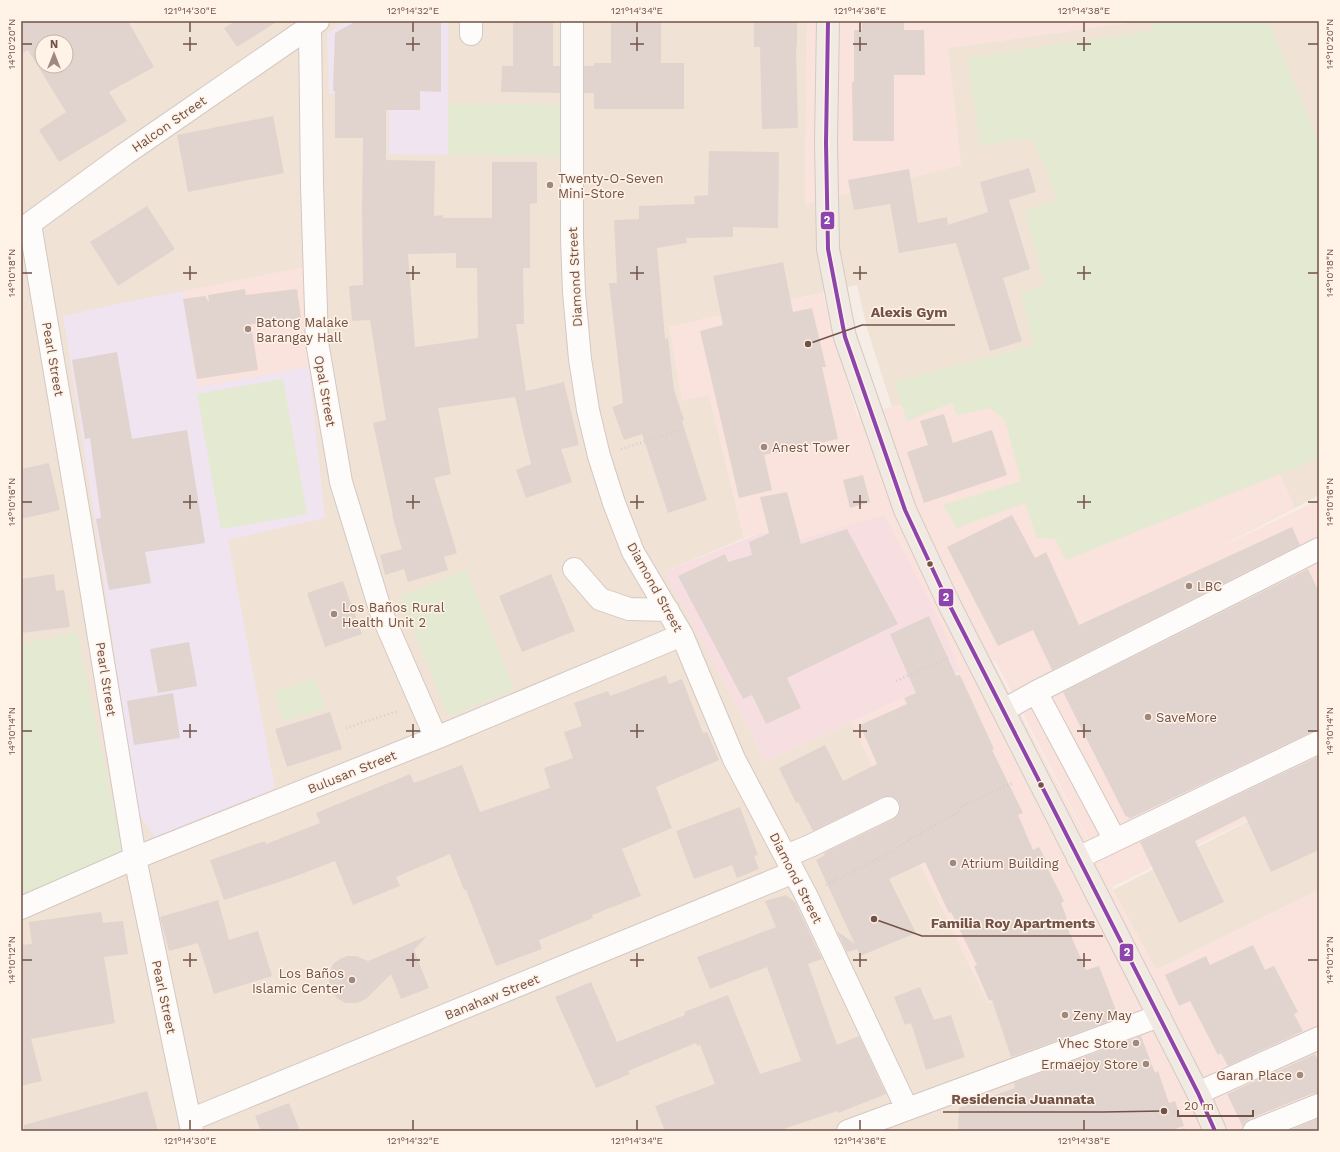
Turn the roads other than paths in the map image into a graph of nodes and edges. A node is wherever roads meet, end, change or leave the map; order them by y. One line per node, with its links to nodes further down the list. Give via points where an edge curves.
1 (572, 21): 7 (street, Diamond Street, via 574,292 588,410 614,504 633,552)
2 (828, 21): 10 (main road, via 828,249 845,337 905,510 948,602)
3 (314, 23): 4 (street, Halcon Street); 11 (street, Opal Street, via 312,184 317,342 341,482 381,612)
4 (25, 227): 15 (street, Pearl Street, via 80,523)
5 (1319, 549): 9 (street)
6 (574, 569): 7 (street, via 600,599 629,609)
7 (668, 610): 8 (street, Diamond Street)
8 (682, 635): 11 (street, Bulusan Street); 17 (street, Diamond Street, via 734,759)
9 (1036, 692): 10 (street); 14 (street)
10 (1004, 710): 16 (main road)
11 (436, 738): 15 (street, Bulusan Street)
12 (1319, 742): 14 (street)
13 (888, 808): 17 (street, Banahaw Street, via 810,846)
14 (1115, 840): 16 (street)
15 (135, 858): 18 (street, Bulusan Street); 24 (street, Pearl Street)
16 (1078, 858): 19 (main road)
17 (790, 864): 23 (street, Diamond Street); 24 (street, Banahaw Street)
18 (21, 908)
19 (1159, 1016): 21 (main road); 23 (street)
20 (1319, 1038): 21 (street)
21 (1198, 1093): 26 (main road)
22 (1319, 1105): 27 (street)
23 (907, 1109): 25 (street)
24 (191, 1126)
25 (848, 1131)
26 (1215, 1131)
27 (1254, 1131)

